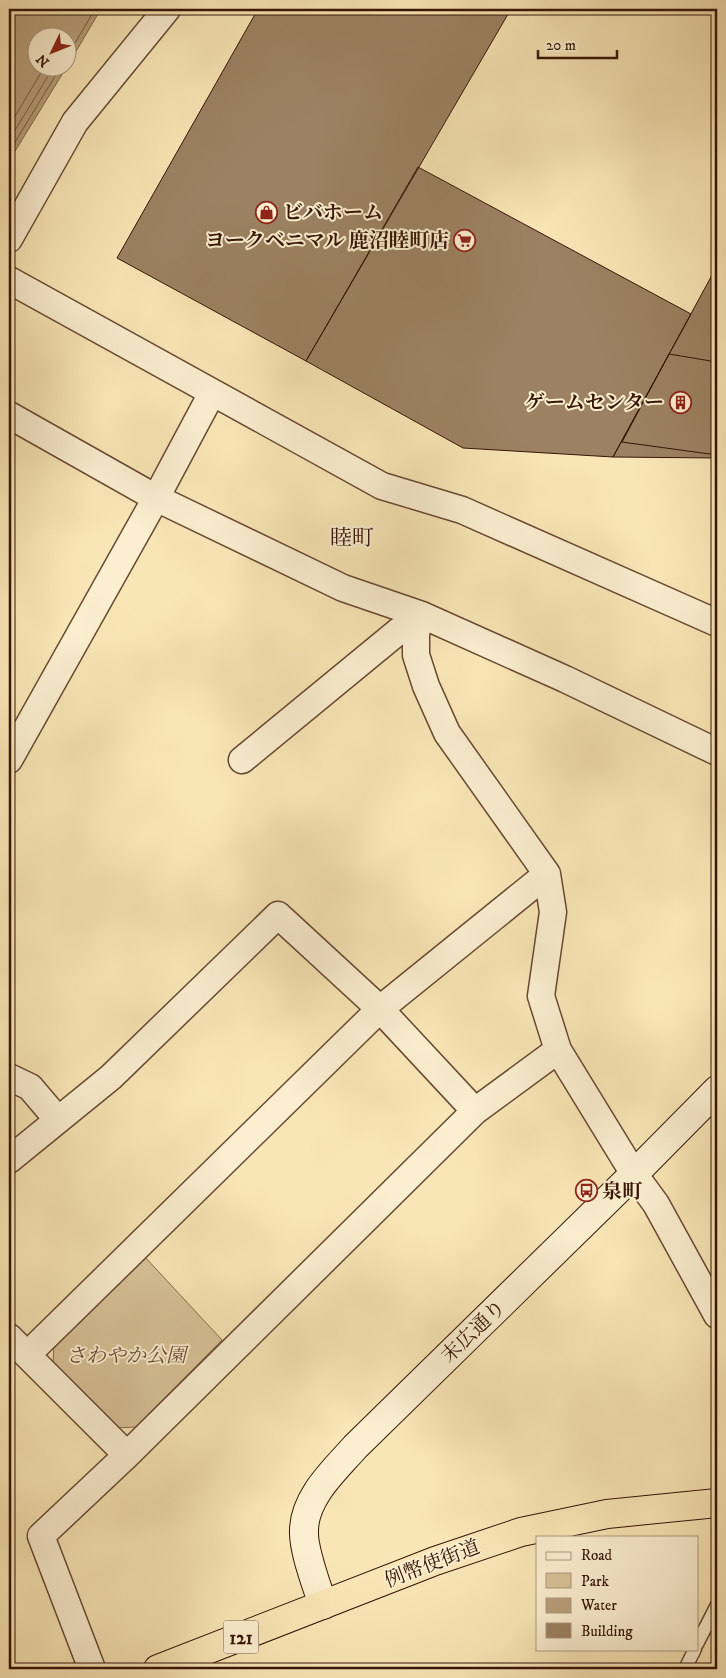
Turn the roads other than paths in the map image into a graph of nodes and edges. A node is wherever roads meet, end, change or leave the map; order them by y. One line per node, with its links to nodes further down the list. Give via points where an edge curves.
1 (167, 9): 2 (street, via 75,122)
2 (9, 238)
3 (9, 280): 4 (street)
4 (212, 392): 6 (street); 7 (street, via 382,486 462,510)
5 (9, 415): 6 (street)
6 (156, 498): 8 (street); 10 (street)
7 (717, 623)
8 (419, 624): 9 (street, via 566,679); 11 (street, via 400,630); 12 (street, via 416,656 447,733)
9 (717, 752)
10 (9, 760)
11 (242, 760)
12 (547, 874): 13 (street); 14 (street, via 553,912 541,996)
13 (380, 1009): 17 (street); 18 (street, via 278,914 111,1077); 22 (street)
14 (558, 1050): 17 (street); 20 (street)
15 (9, 1077): 18 (street, via 30,1088)
16 (717, 1090): 20 (street, 末広通り)
17 (475, 1112): 23 (street)
18 (58, 1120): 19 (street)
19 (9, 1160)
20 (634, 1174): 21 (street, via 656,1204); 25 (street, 末広通り, via 362,1440 328,1478 309,1506 304,1532)
21 (717, 1315)
22 (18, 1346): 23 (street)
23 (127, 1455): 29 (street, via 41,1536)
24 (717, 1503): 25 (highway, 例幣使街道 / 121, via 607,1514 521,1532 435,1561)
25 (323, 1605): 30 (highway, 例幣使街道 / 121)
26 (717, 1605): 27 (lane)
27 (698, 1642)
28 (694, 1650): 31 (lane)
29 (92, 1669)
30 (158, 1669)
31 (685, 1669)

